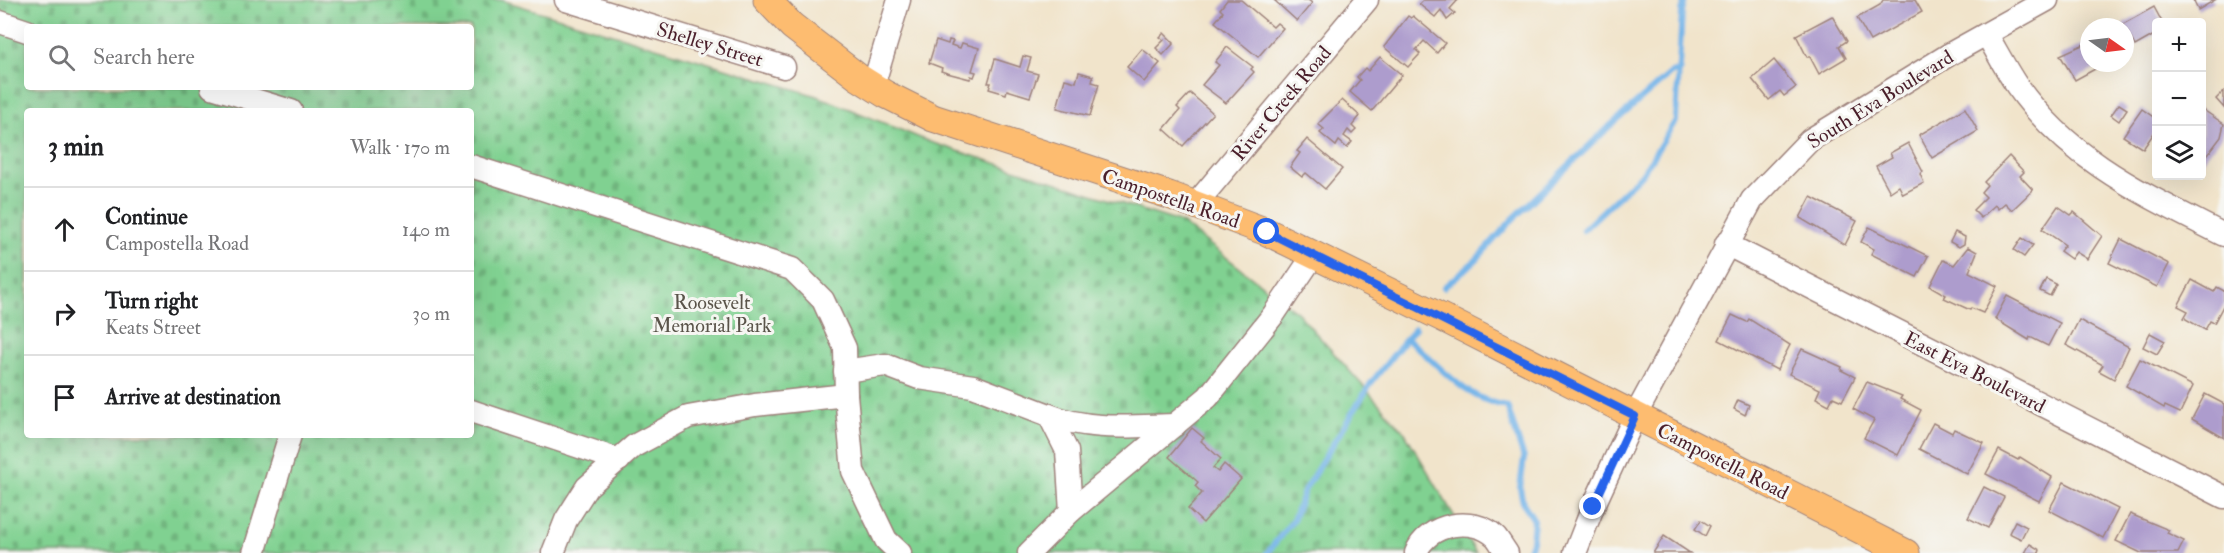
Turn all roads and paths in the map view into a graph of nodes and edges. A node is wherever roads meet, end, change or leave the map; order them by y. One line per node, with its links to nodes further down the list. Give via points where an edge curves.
1 (566, 0): 9 (street, Shelley Street)
2 (767, 0): 10 (main road, Campostella Road, via 792,26)
3 (899, 0): 10 (street)
4 (1367, 0): 14 (street, River Creek Road)
5 (2047, 0): 8 (street, South Eva Boulevard)
6 (0, 22): 7 (street)
7 (24, 30)
8 (1987, 35): 15 (street, via 2016,85 2079,154 2141,193); 16 (street, South Eva Boulevard, via 1810,140 1752,200)
9 (784, 67)
10 (873, 86): 14 (main road, Campostella Road, via 933,118)
11 (222, 90): 12 (street)
12 (281, 108)
13 (474, 167): 18 (street, via 792,269 823,300 845,348)
14 (1195, 205): 17 (main road, Campostella Road, via 1267,232)
15 (2223, 231)
16 (1726, 244): 22 (street, South Eva Boulevard); 26 (street, East Eva Boulevard)
17 (1313, 256): 22 (main road, Campostella Road); 23 (street, via 1274,314 1208,397)
18 (845, 371): 19 (street); 21 (street, via 885,365 919,378 973,386)
19 (846, 395): 25 (street, via 688,417 634,446); 30 (street, via 854,471 886,540)
20 (474, 412): 25 (street)
21 (1049, 415): 23 (street, via 1070,423 1116,427); 27 (street, via 1067,451)
22 (1635, 416): 34 (street, South Eva Boulevard); 35 (main road, Campostella Road)
23 (1175, 425): 27 (street)
24 (289, 438): 28 (street)
25 (618, 460): 29 (street, via 587,487 566,520)
26 (2224, 497)
27 (1071, 511): 31 (street)
28 (254, 553)
29 (553, 553)
30 (900, 553)
31 (1029, 553)
32 (1416, 553): 33 (street, via 1433,531 1456,524 1478,527 1495,536)
33 (1507, 553)
34 (1575, 553)
35 (1906, 553)

